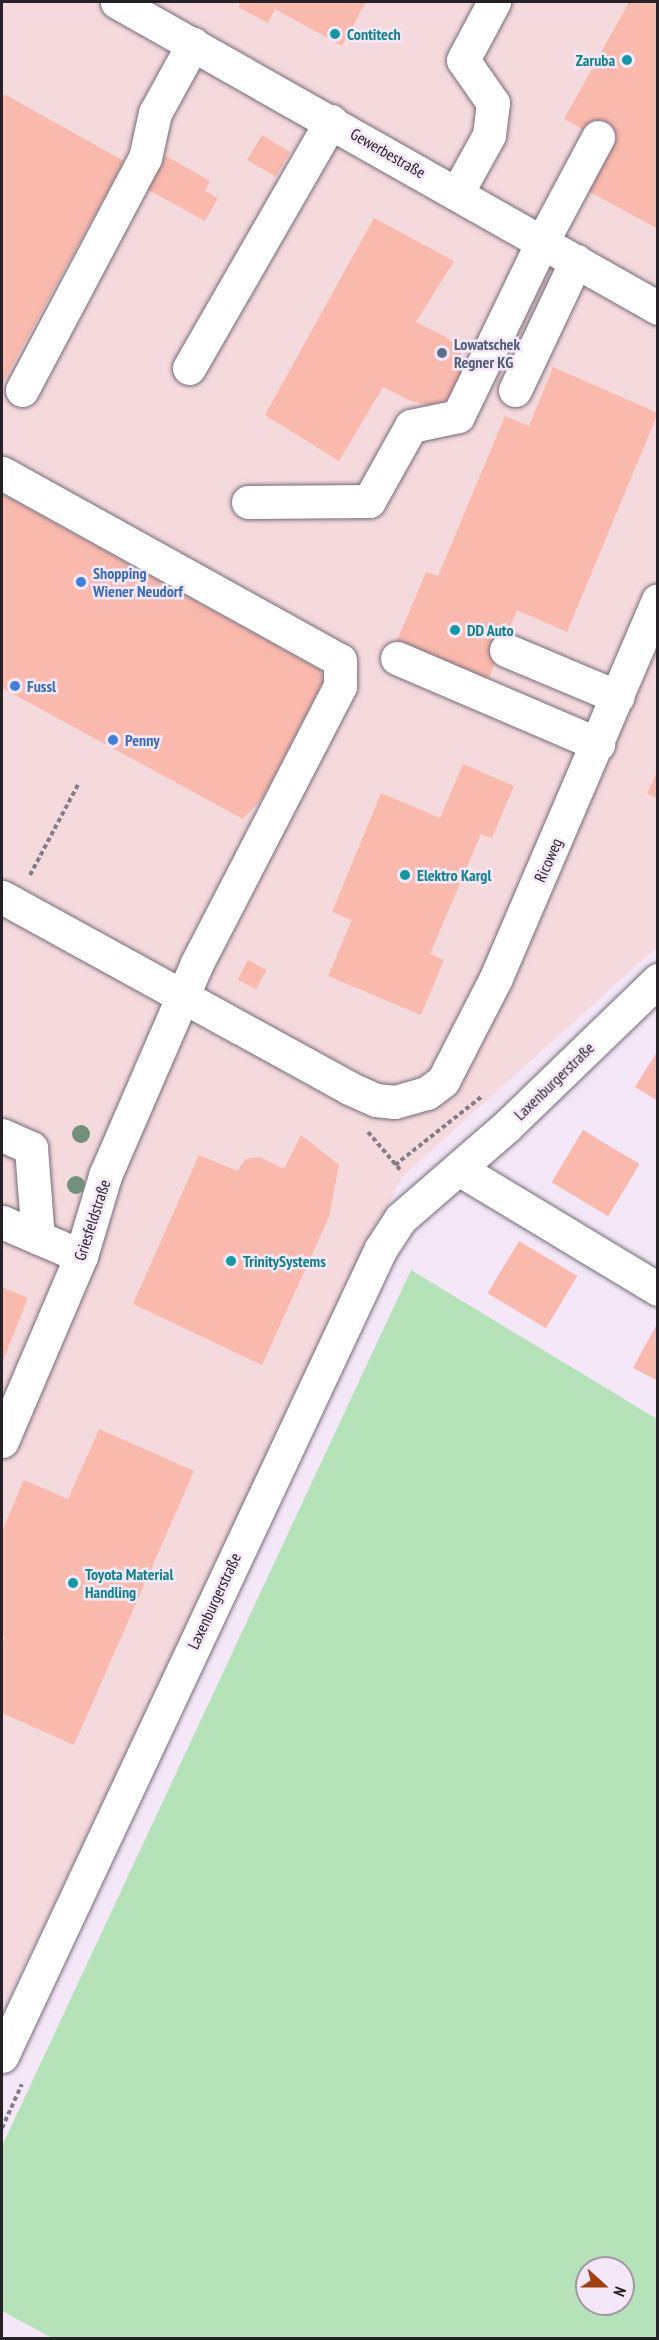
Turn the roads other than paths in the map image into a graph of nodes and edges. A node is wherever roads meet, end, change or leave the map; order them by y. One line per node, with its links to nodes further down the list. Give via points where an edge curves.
1 (117, 2): 3 (street, Gewerbestraße)
2 (494, 2): 6 (street, via 463,60 493,103 489,135)
3 (193, 44): 4 (street, Gewerbestraße); 11 (street, via 155,113 145,158)
4 (331, 121): 6 (street, Gewerbestraße); 10 (street)
5 (598, 137): 7 (street)
6 (457, 193): 7 (street, Gewerbestraße)
7 (542, 242): 8 (street, Gewerbestraße); 14 (street, via 458,416 411,426 369,501)
8 (576, 261): 9 (street, Gewerbestraße); 12 (street)
9 (657, 308)
10 (189, 368)
11 (22, 390)
12 (515, 390)
13 (2, 473): 22 (street, Griesfeldstraße, via 340,660 340,686 241,873)
14 (248, 502)
15 (657, 600): 18 (street, Ricoweg)
16 (506, 650): 18 (street)
17 (397, 658): 19 (street)
18 (618, 697): 19 (street, Ricoweg)
19 (598, 744): 22 (street, Ricoweg, via 495,981 443,1081 411,1099 376,1100)
20 (8, 901): 22 (street)
21 (654, 990): 24 (street, Laxenburgerstraße)
22 (182, 998): 27 (street, Griesfeldstraße, via 105,1176)
23 (2, 1135): 26 (street, via 31,1148)
24 (459, 1169): 28 (street); 31 (street, Laxenburgerstraße, via 400,1219 380,1250)
25 (2, 1222): 26 (street)
26 (38, 1238): 27 (street)
27 (81, 1256): 29 (street, Griesfeldstraße)
28 (657, 1289)
29 (10, 1397): 30 (street, Griesfeldstraße)
30 (2, 1442)
31 (2, 2053)

